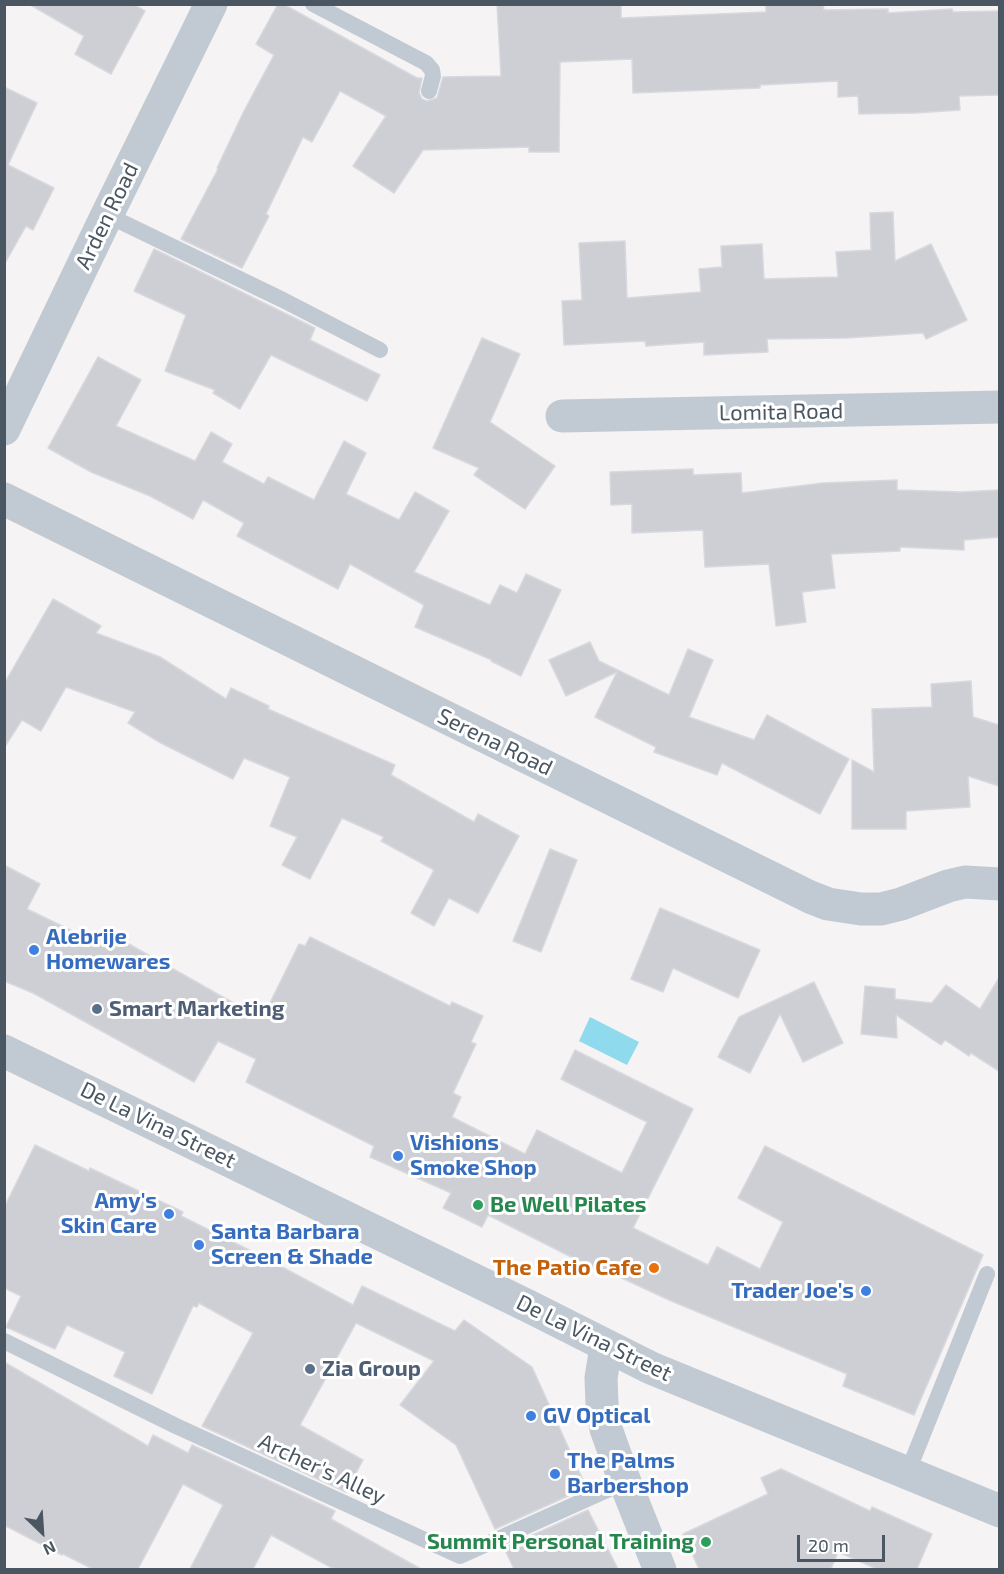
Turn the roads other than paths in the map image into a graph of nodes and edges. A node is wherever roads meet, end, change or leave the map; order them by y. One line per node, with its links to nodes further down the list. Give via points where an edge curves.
1 (211, 4): 4 (street, Arden Road)
2 (313, 4): 3 (lane, via 426,63 433,76)
3 (429, 91)
4 (107, 215): 5 (lane); 8 (street, Arden Road)
5 (380, 350)
6 (999, 407): 7 (street, Lomita Road)
7 (562, 416)
8 (4, 429)
9 (4, 499): 10 (street, Serena Road, via 828,904 881,909 965,882)
10 (999, 884)
11 (4, 1051): 14 (street, De La Vina Street)
12 (987, 1274): 15 (lane)
13 (4, 1341): 16 (lane, Archer's Alley, via 176,1426 459,1556)
14 (606, 1347): 15 (street, De La Vina Street); 16 (street, via 602,1404 606,1429)
15 (907, 1474): 17 (street, De La Vina Street)
16 (625, 1482): 18 (street)
17 (999, 1511)
18 (660, 1569)

